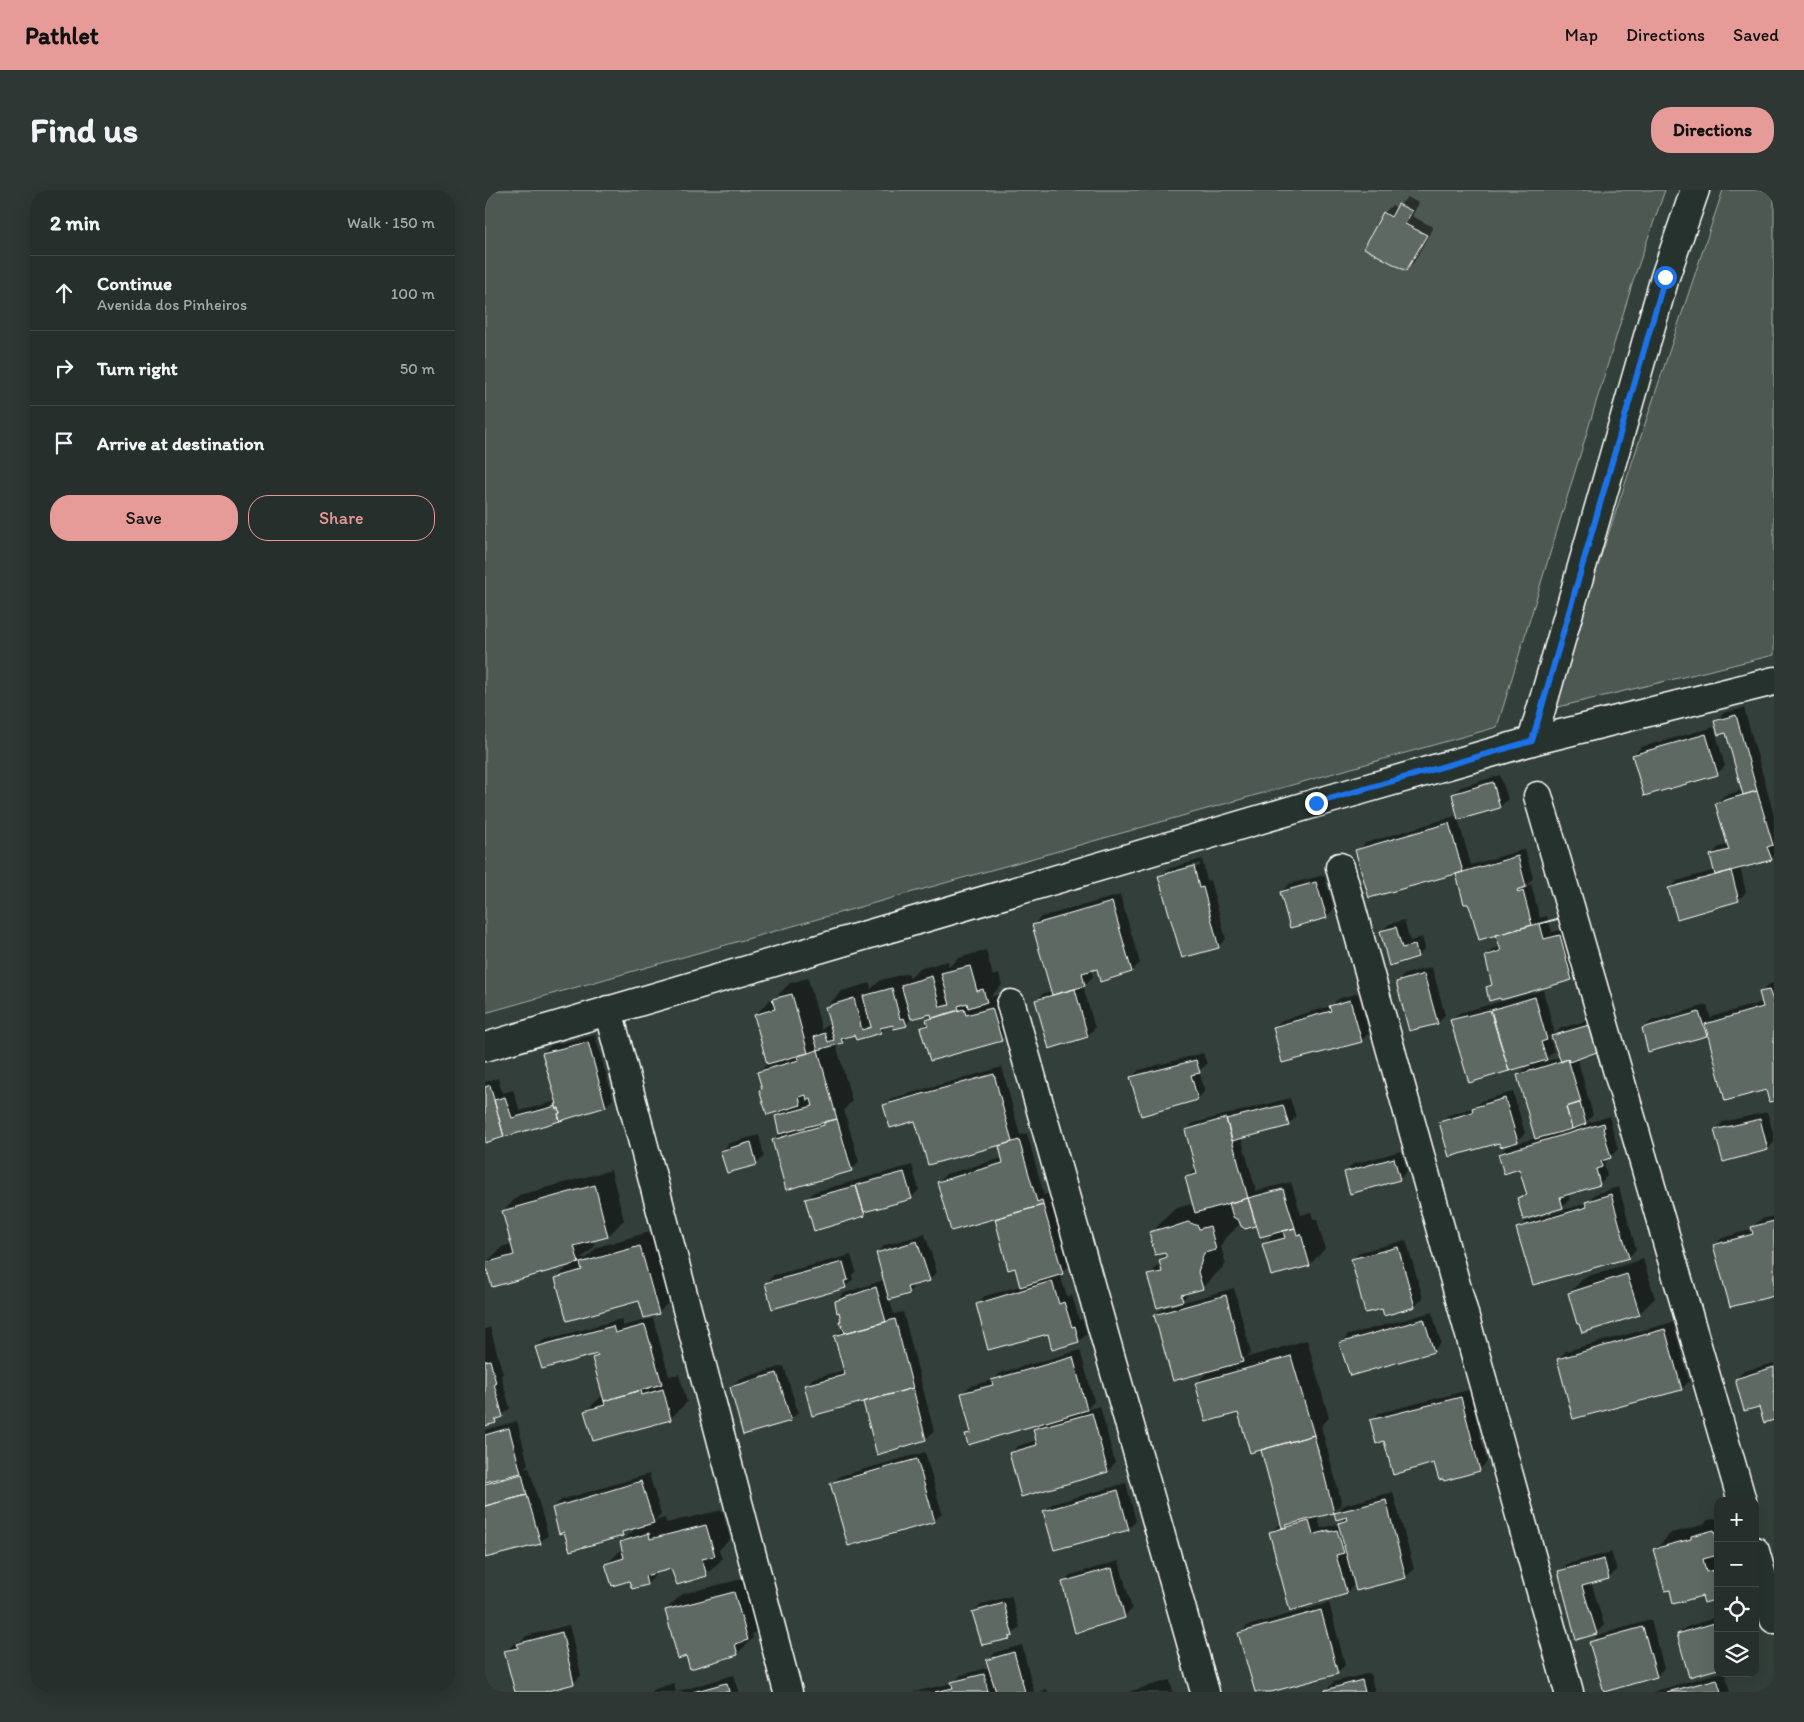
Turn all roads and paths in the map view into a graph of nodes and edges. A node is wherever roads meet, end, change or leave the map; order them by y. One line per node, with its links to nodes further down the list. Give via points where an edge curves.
1 (1695, 190): 3 (street, via 1665,277)
2 (1774, 681): 3 (street)
3 (1532, 741): 7 (street)
4 (1538, 796): 9 (street)
5 (1340, 867): 14 (street)
6 (1011, 1004): 13 (street)
7 (608, 1010): 8 (street); 12 (street)
8 (485, 1047)
9 (1740, 1497)
10 (1759, 1565): 11 (street)
11 (1774, 1619)
12 (788, 1692)
13 (1205, 1692)
14 (1569, 1692)

